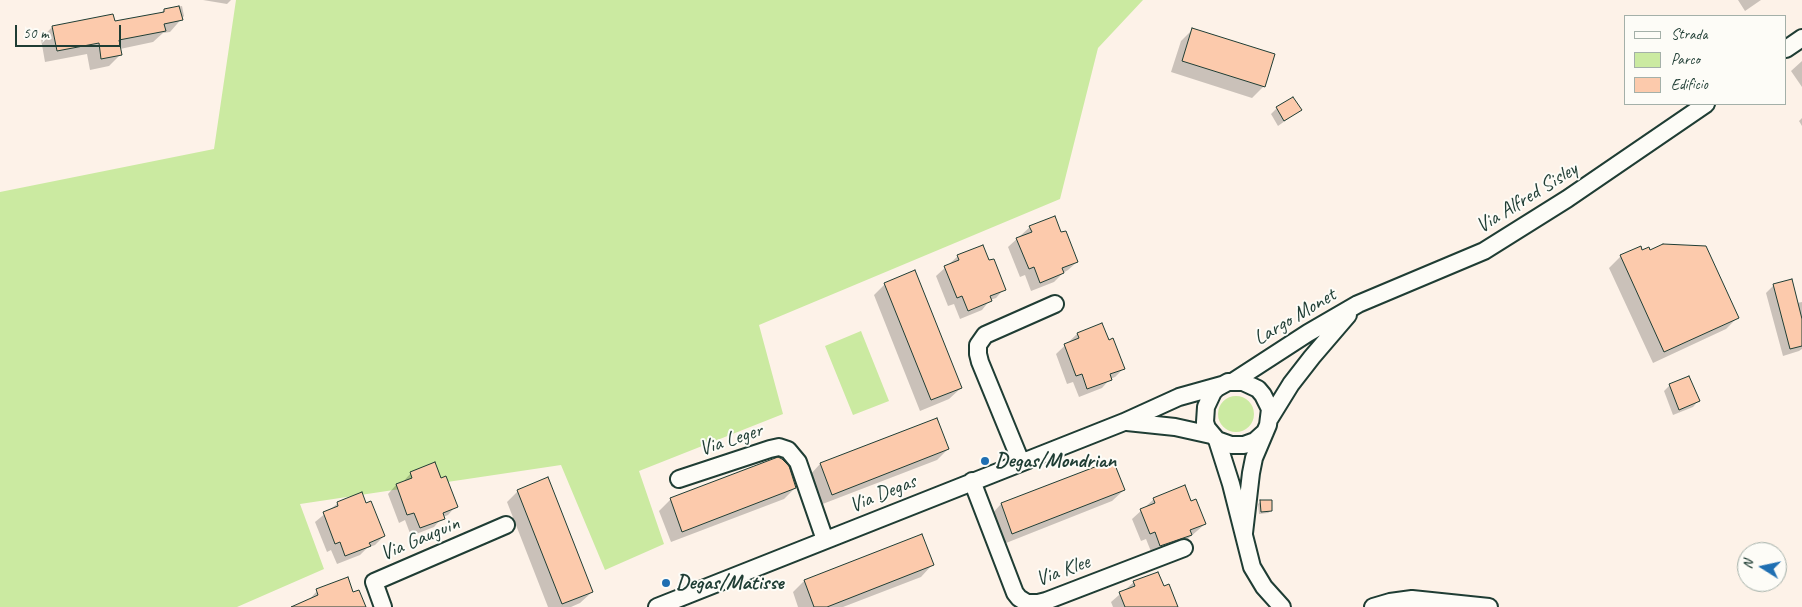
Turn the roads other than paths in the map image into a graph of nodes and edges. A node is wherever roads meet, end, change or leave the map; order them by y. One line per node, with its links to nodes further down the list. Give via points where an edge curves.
1 (1802, 38): 2 (street)
2 (1787, 48)
3 (1705, 105): 5 (street, Via Alfred Sisley, via 1484,251)
4 (1056, 304): 10 (street, via 985,335 978,345 980,362)
5 (1358, 304): 6 (street, Largo Monet); 8 (street, Largo Monet, via 1291,384)
6 (1228, 383): 7 (street, Via Degas, via 1179,397); 8 (street, via 1250,384 1258,389 1270,409); 9 (street, Largo Monet, via 1213,392 1206,407 1205,422)
7 (1124, 422): 9 (street, Via Degas, via 1167,426); 10 (street, Via Degas)
8 (1268, 425): 9 (street, Largo Monet, via 1255,441 1244,445 1231,445); 14 (street, Largo Monet, via 1251,473)
9 (1214, 438): 14 (street, Largo Monet, via 1227,470)
10 (1021, 462): 12 (street, Via Degas)
11 (679, 479): 15 (street, Via Leger, via 770,449 788,450 798,462)
12 (972, 481): 15 (street, Via Degas); 16 (street, Via Klee, via 1015,593 1027,603 1046,601)
13 (506, 525): 17 (street, Via Gauguin, via 374,582)
14 (1244, 534): 19 (street, via 1254,572)
15 (825, 540): 18 (street, Via Degas)
16 (1184, 548)
17 (383, 607)
18 (657, 607)
19 (1282, 607)
20 (1373, 607): 21 (street, via 1412,599)
21 (1489, 607)

